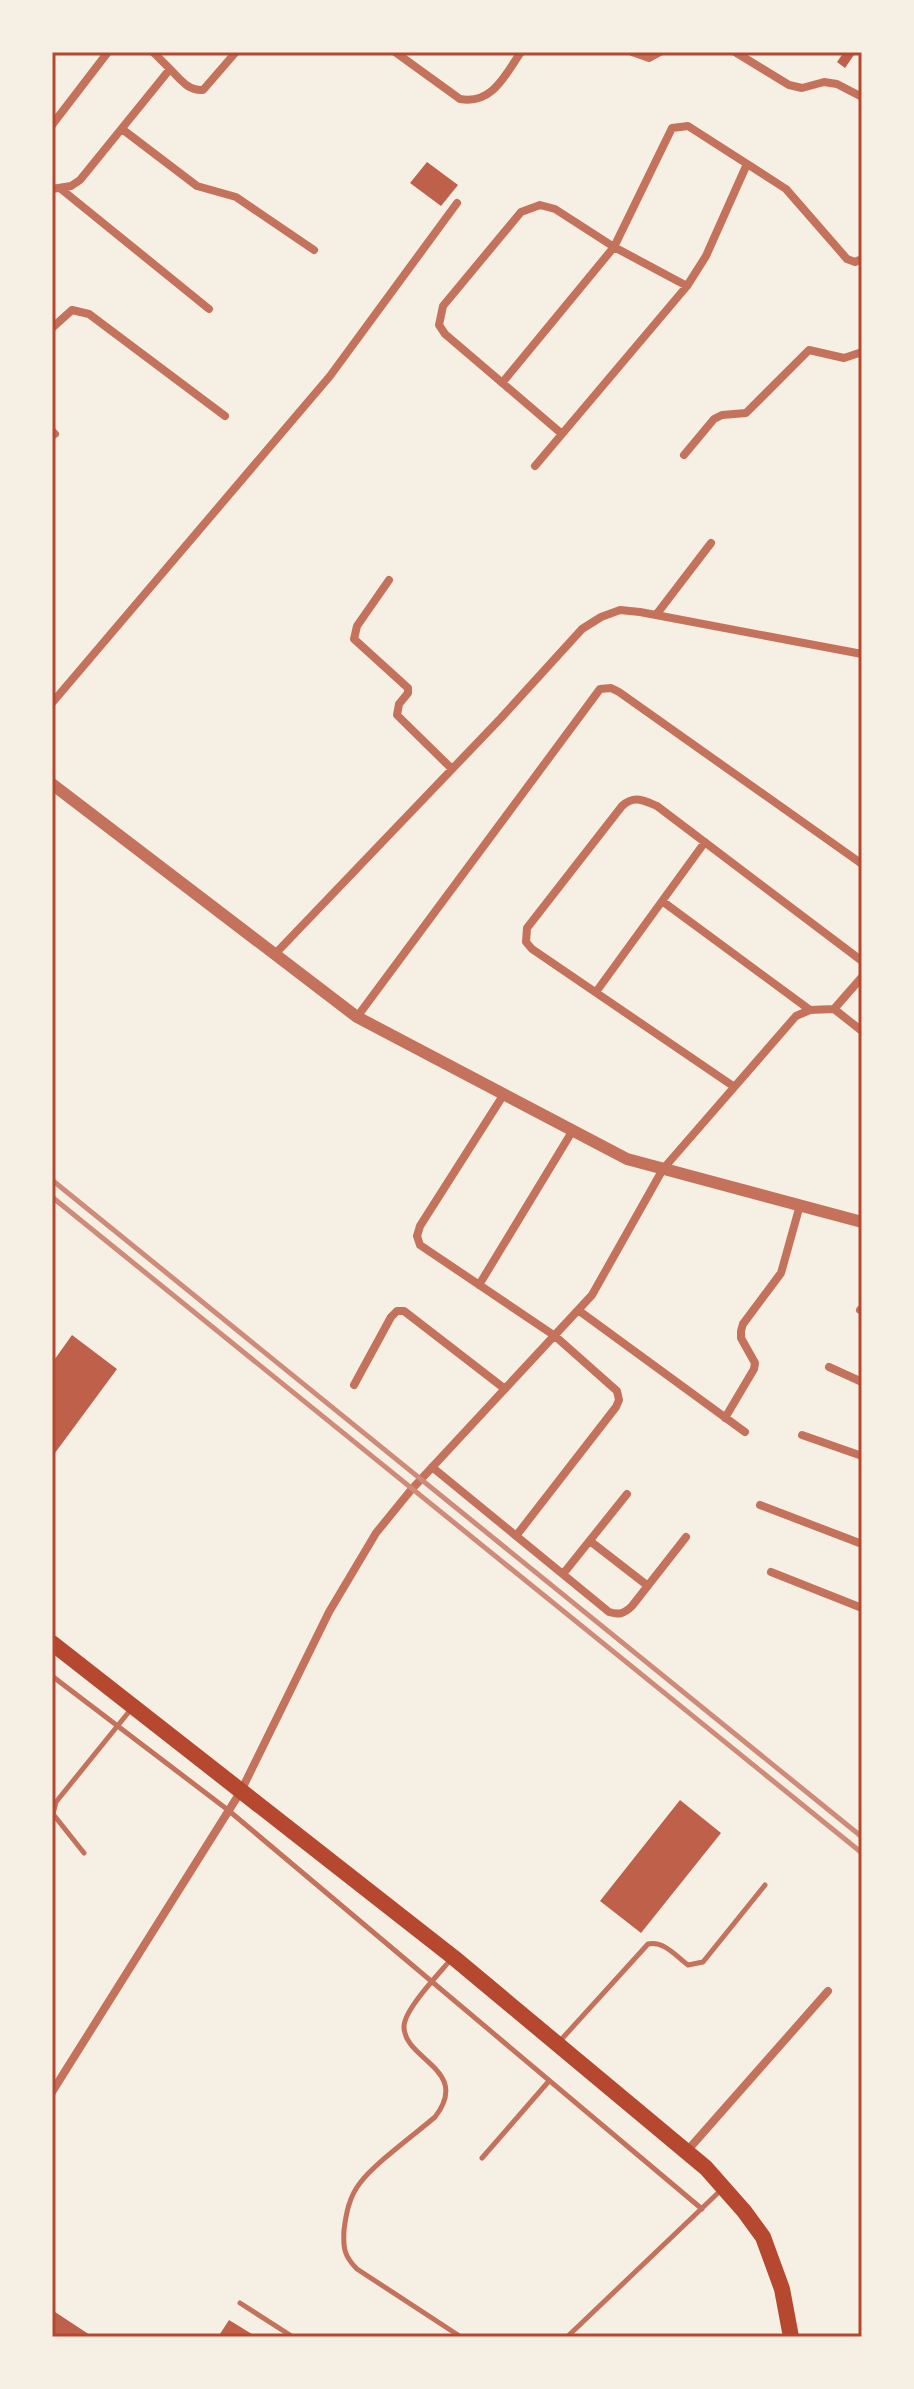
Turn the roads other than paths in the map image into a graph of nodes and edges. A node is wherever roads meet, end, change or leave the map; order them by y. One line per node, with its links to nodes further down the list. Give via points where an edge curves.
1 (108, 52): 11 (street)
2 (153, 52): 9 (street)
3 (236, 52): 9 (street, via 203,90 188,87)
4 (395, 52): 5 (street, via 460,99 471,101 495,89)
5 (521, 52)
6 (632, 52): 7 (street, via 649,58)
7 (660, 52)
8 (735, 52): 10 (street, via 789,85 837,84)
9 (170, 69): 12 (street)
10 (862, 97)
11 (52, 125)
12 (122, 129): 14 (street, via 80,180); 17 (street, via 197,186 236,197)
13 (747, 164): 16 (street, via 688,126 672,128); 18 (street, via 786,189 847,259); 19 (street)
14 (57, 189): 20 (street)
15 (457, 203): 32 (street, via 330,376)
16 (614, 247): 19 (street); 23 (street); 23 (street, via 540,205 521,212 443,306 439,325 445,334)
17 (314, 250)
18 (862, 259)
19 (687, 286): 25 (street)
20 (209, 309)
21 (52, 328): 24 (street, via 72,310 89,314)
22 (862, 352): 26 (street, via 844,358 809,350 746,413 714,419)
23 (502, 383): 25 (street)
24 (225, 416)
25 (562, 434): 27 (street)
26 (684, 455)
27 (535, 466)
28 (711, 543): 30 (street)
29 (389, 580): 33 (street, via 357,626 354,639 408,688 397,715)
30 (656, 615): 31 (street); 33 (street, via 620,610 582,629)
31 (862, 654)
32 (52, 703)
33 (452, 769): 38 (street)
34 (52, 784): 38 (street)
35 (705, 842): 37 (street); 39 (street); 41 (street, via 657,806 628,800 527,928 526,942 532,949)
36 (862, 864): 44 (street, via 619,692 600,689)
37 (662, 901): 41 (street); 43 (street)
38 (276, 953): 44 (street)
39 (862, 961)
40 (862, 977): 42 (street)
41 (596, 992): 46 (street)
42 (834, 1009): 43 (street); 45 (street)
43 (810, 1010): 46 (street, via 796,1016)
44 (357, 1017): 47 (street)
45 (862, 1031)
46 (733, 1086): 49 (street)
47 (504, 1094): 48 (street); 52 (street, via 417,1236 420,1245)
48 (573, 1130): 49 (street, via 627,1159); 52 (street)
49 (663, 1169): 50 (street); 53 (street, via 592,1295)
50 (800, 1205): 51 (street); 59 (street, via 781,1273 743,1324 741,1338 754,1369)
51 (862, 1222)
52 (479, 1285): 54 (street)
53 (578, 1310): 54 (street); 59 (street)
54 (555, 1336): 58 (street); 66 (street, via 617,1391 619,1400)
55 (829, 1367): 56 (street)
56 (862, 1382)
57 (354, 1385): 58 (street, via 391,1317 404,1311)
58 (505, 1389): 63 (street)
59 (725, 1418): 60 (street)
60 (745, 1432)
61 (802, 1435): 62 (street)
62 (862, 1456)
63 (432, 1467): 66 (street); 78 (street, via 376,1533 329,1612)
64 (627, 1494): 68 (street)
65 (760, 1505): 69 (street)
66 (516, 1536): 71 (street)
67 (686, 1537): 72 (street)
68 (590, 1541): 71 (street); 72 (street)
69 (862, 1544)
70 (771, 1572): 73 (street)
71 (563, 1574): 72 (street, via 616,1614 625,1613)
72 (648, 1586)
73 (862, 1608)
74 (52, 1643): 76 (highway)
75 (52, 1676): 77 (lane)
76 (133, 1707): 77 (lane); 78 (highway)
77 (117, 1725): 79 (lane); 80 (lane, via 56,1802 53,1814 58,1824)
78 (241, 1791): 79 (street); 82 (highway)
79 (228, 1810): 83 (lane); 87 (street)
80 (84, 1853)
81 (765, 1885): 85 (lane, via 703,1962 688,1965 662,1945 648,1944)
82 (453, 1957): 83 (lane); 85 (highway)
83 (432, 1982): 86 (lane); 94 (lane, via 404,2026 406,2037 445,2085 444,2106 360,2182 346,2216 343,2248 357,2269)
84 (828, 1991): 88 (street)
85 (558, 2042): 88 (highway)
86 (549, 2081): 89 (lane); 91 (lane)
87 (52, 2092)
88 (687, 2151): 90 (highway)
89 (482, 2158)
90 (724, 2188): 91 (lane); 96 (highway, via 763,2237 782,2289)
91 (702, 2209): 95 (lane)
92 (240, 2303): 93 (lane)
93 (293, 2337)
94 (461, 2337)
95 (567, 2337)
96 (791, 2337)

